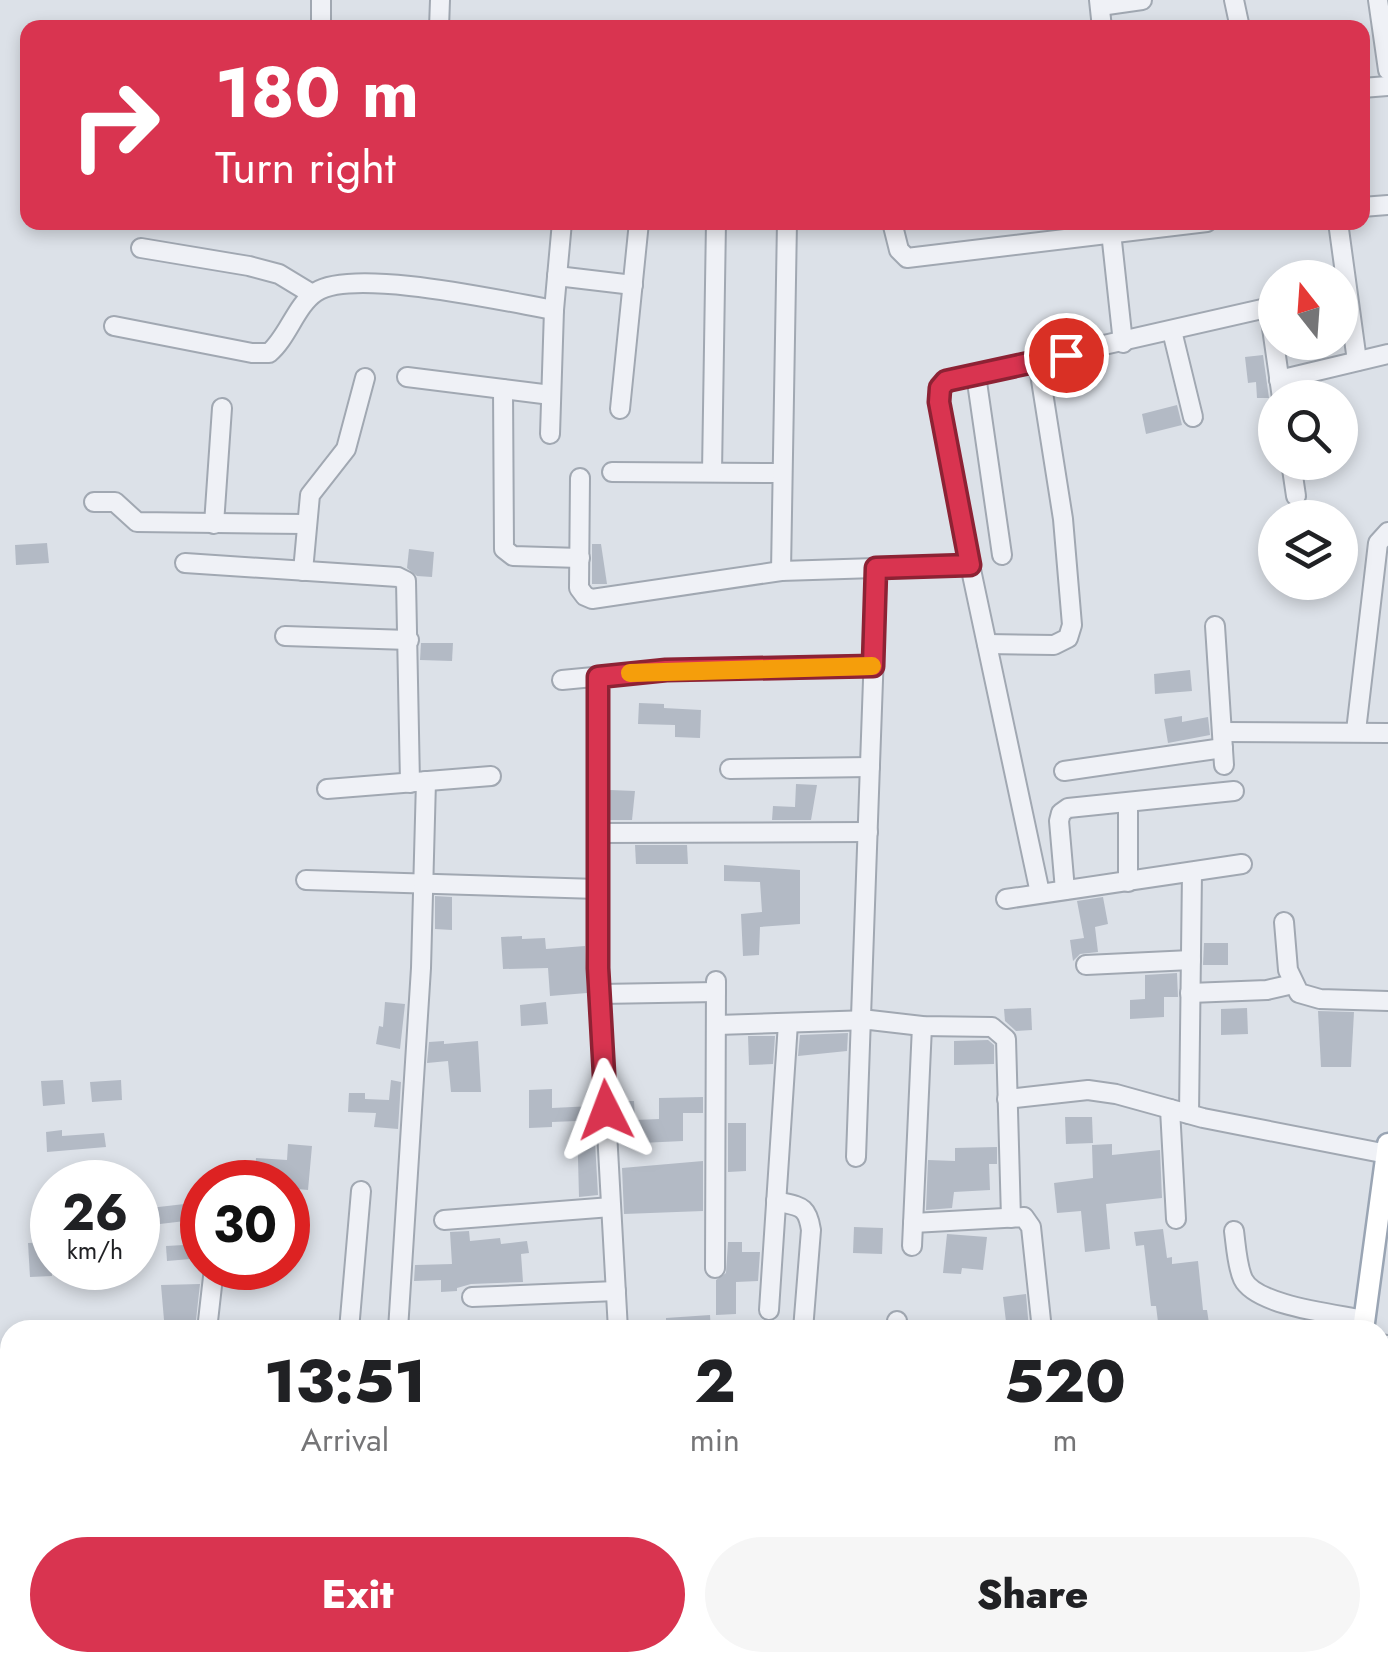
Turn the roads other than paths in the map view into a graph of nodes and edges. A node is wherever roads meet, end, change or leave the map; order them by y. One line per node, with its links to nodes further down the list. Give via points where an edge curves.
1 (1142, 0): 3 (street)
2 (1378, 0): 4 (street)
3 (1100, 3)
4 (1388, 70)
5 (561, 230): 15 (street)
6 (638, 230): 16 (street)
7 (716, 230): 37 (street)
8 (787, 230): 38 (street)
9 (894, 230): 10 (street, via 907,258)
10 (1108, 230)
11 (1122, 230): 22 (street)
12 (1339, 230): 14 (street)
13 (141, 248): 17 (street, via 279,274)
14 (1341, 260)
15 (557, 276): 16 (street); 18 (street)
16 (633, 285): 33 (street)
17 (312, 294): 18 (street, via 354,284 430,288); 20 (street, via 269,353)
18 (554, 310): 31 (street)
19 (1258, 310): 21 (street)
20 (114, 326)
21 (1172, 331): 22 (street); 34 (street)
22 (1123, 343): 24 (street)
23 (1388, 354): 25 (street)
24 (1038, 361): 26 (street); 56 (street, via 1072,625 1068,638 1054,646)
25 (1357, 361): 29 (street)
26 (976, 374): 46 (street); 49 (street, via 946,381 939,402)
27 (407, 377): 30 (street)
28 (365, 378): 44 (street, via 346,450 310,495)
29 (1305, 380)
30 (503, 389): 31 (street); 47 (street, via 504,549 513,556)
31 (551, 396): 35 (street)
32 (222, 408): 43 (street)
33 (620, 409)
34 (1193, 418)
35 (550, 434)
36 (612, 472): 37 (street)
37 (712, 472): 38 (street)
38 (782, 473): 52 (street)
39 (580, 478): 47 (street)
40 (1294, 480): 41 (street)
41 (1296, 496)
42 (94, 502): 43 (street, via 115,502 137,522)
43 (214, 524): 44 (street)
44 (306, 524): 51 (street)
45 (1388, 532): 60 (street, via 1378,544)
46 (1002, 555)
47 (580, 558): 52 (street, via 579,588 592,599)
48 (185, 563): 51 (street)
49 (970, 565): 50 (street); 56 (street)
50 (876, 568): 52 (street); 57 (street)
51 (303, 570): 55 (street, via 406,581)
52 (781, 571)
53 (1215, 626): 62 (street)
54 (284, 636): 55 (street)
55 (409, 640): 67 (street)
56 (986, 644): 80 (street)
57 (873, 666): 58 (street); 63 (street)
58 (598, 677): 59 (street); 72 (street)
59 (562, 680)
60 (1356, 731): 61 (street); 62 (street)
61 (1388, 733)
62 (1223, 748): 65 (street)
63 (870, 767): 64 (street); 71 (street)
64 (730, 769)
65 (1064, 770)
66 (490, 776): 67 (street)
67 (418, 782): 68 (street); 77 (street)
68 (328, 789)
69 (1234, 792): 70 (street)
70 (1128, 804): 76 (street); 79 (street, via 1061,813)
71 (868, 832): 72 (street); 89 (street)
72 (598, 833): 78 (street)
73 (1242, 864): 74 (street)
74 (1192, 872): 76 (street); 83 (street)
75 (306, 880): 77 (street)
76 (1128, 882): 79 (street)
77 (423, 883): 78 (street); 116 (street)
78 (598, 888): 87 (street)
79 (1065, 890): 80 (street)
80 (1040, 892): 81 (street)
81 (1006, 900)
82 (1284, 922): 85 (street)
83 (1190, 960): 84 (street); 86 (street)
84 (1086, 965)
85 (1293, 984): 86 (street); 88 (street, via 1320,999)
86 (1190, 993): 95 (street)
87 (600, 994): 91 (street, via 716,986); 101 (street)
88 (1388, 1001)
89 (863, 1020): 90 (street); 92 (street); 97 (street)
90 (788, 1023): 91 (street); 100 (street)
91 (717, 1025): 109 (street)
92 (922, 1026): 93 (street, via 1000,1032 1006,1039); 105 (street)
93 (1007, 1099): 94 (street, via 1088,1090); 102 (street)
94 (1170, 1109): 95 (street); 103 (street)
95 (1189, 1114): 98 (street)
96 (1388, 1144): 98 (main road)
97 (856, 1157)
98 (1386, 1164): 108 (main road)
99 (361, 1192): 115 (street)
100 (776, 1201): 113 (street); 118 (street, via 809,1214)
101 (612, 1207): 104 (street); 111 (street)
102 (1010, 1218): 105 (street); 119 (street, via 1024,1218 1030,1227)
103 (1176, 1219)
104 (444, 1220)
105 (913, 1223): 107 (street)
106 (1234, 1231): 120 (street, via 1243,1279 1252,1290)
107 (912, 1246)
108 (1381, 1253): 121 (main road)
109 (715, 1268)
110 (212, 1290): 114 (street)
111 (616, 1291): 112 (street); 117 (street)
112 (472, 1297)
113 (768, 1310)
114 (208, 1320)
115 (350, 1320)
116 (399, 1320)
117 (617, 1320)
118 (804, 1320)
119 (1041, 1320)
120 (1344, 1320)
121 (1364, 1320)

